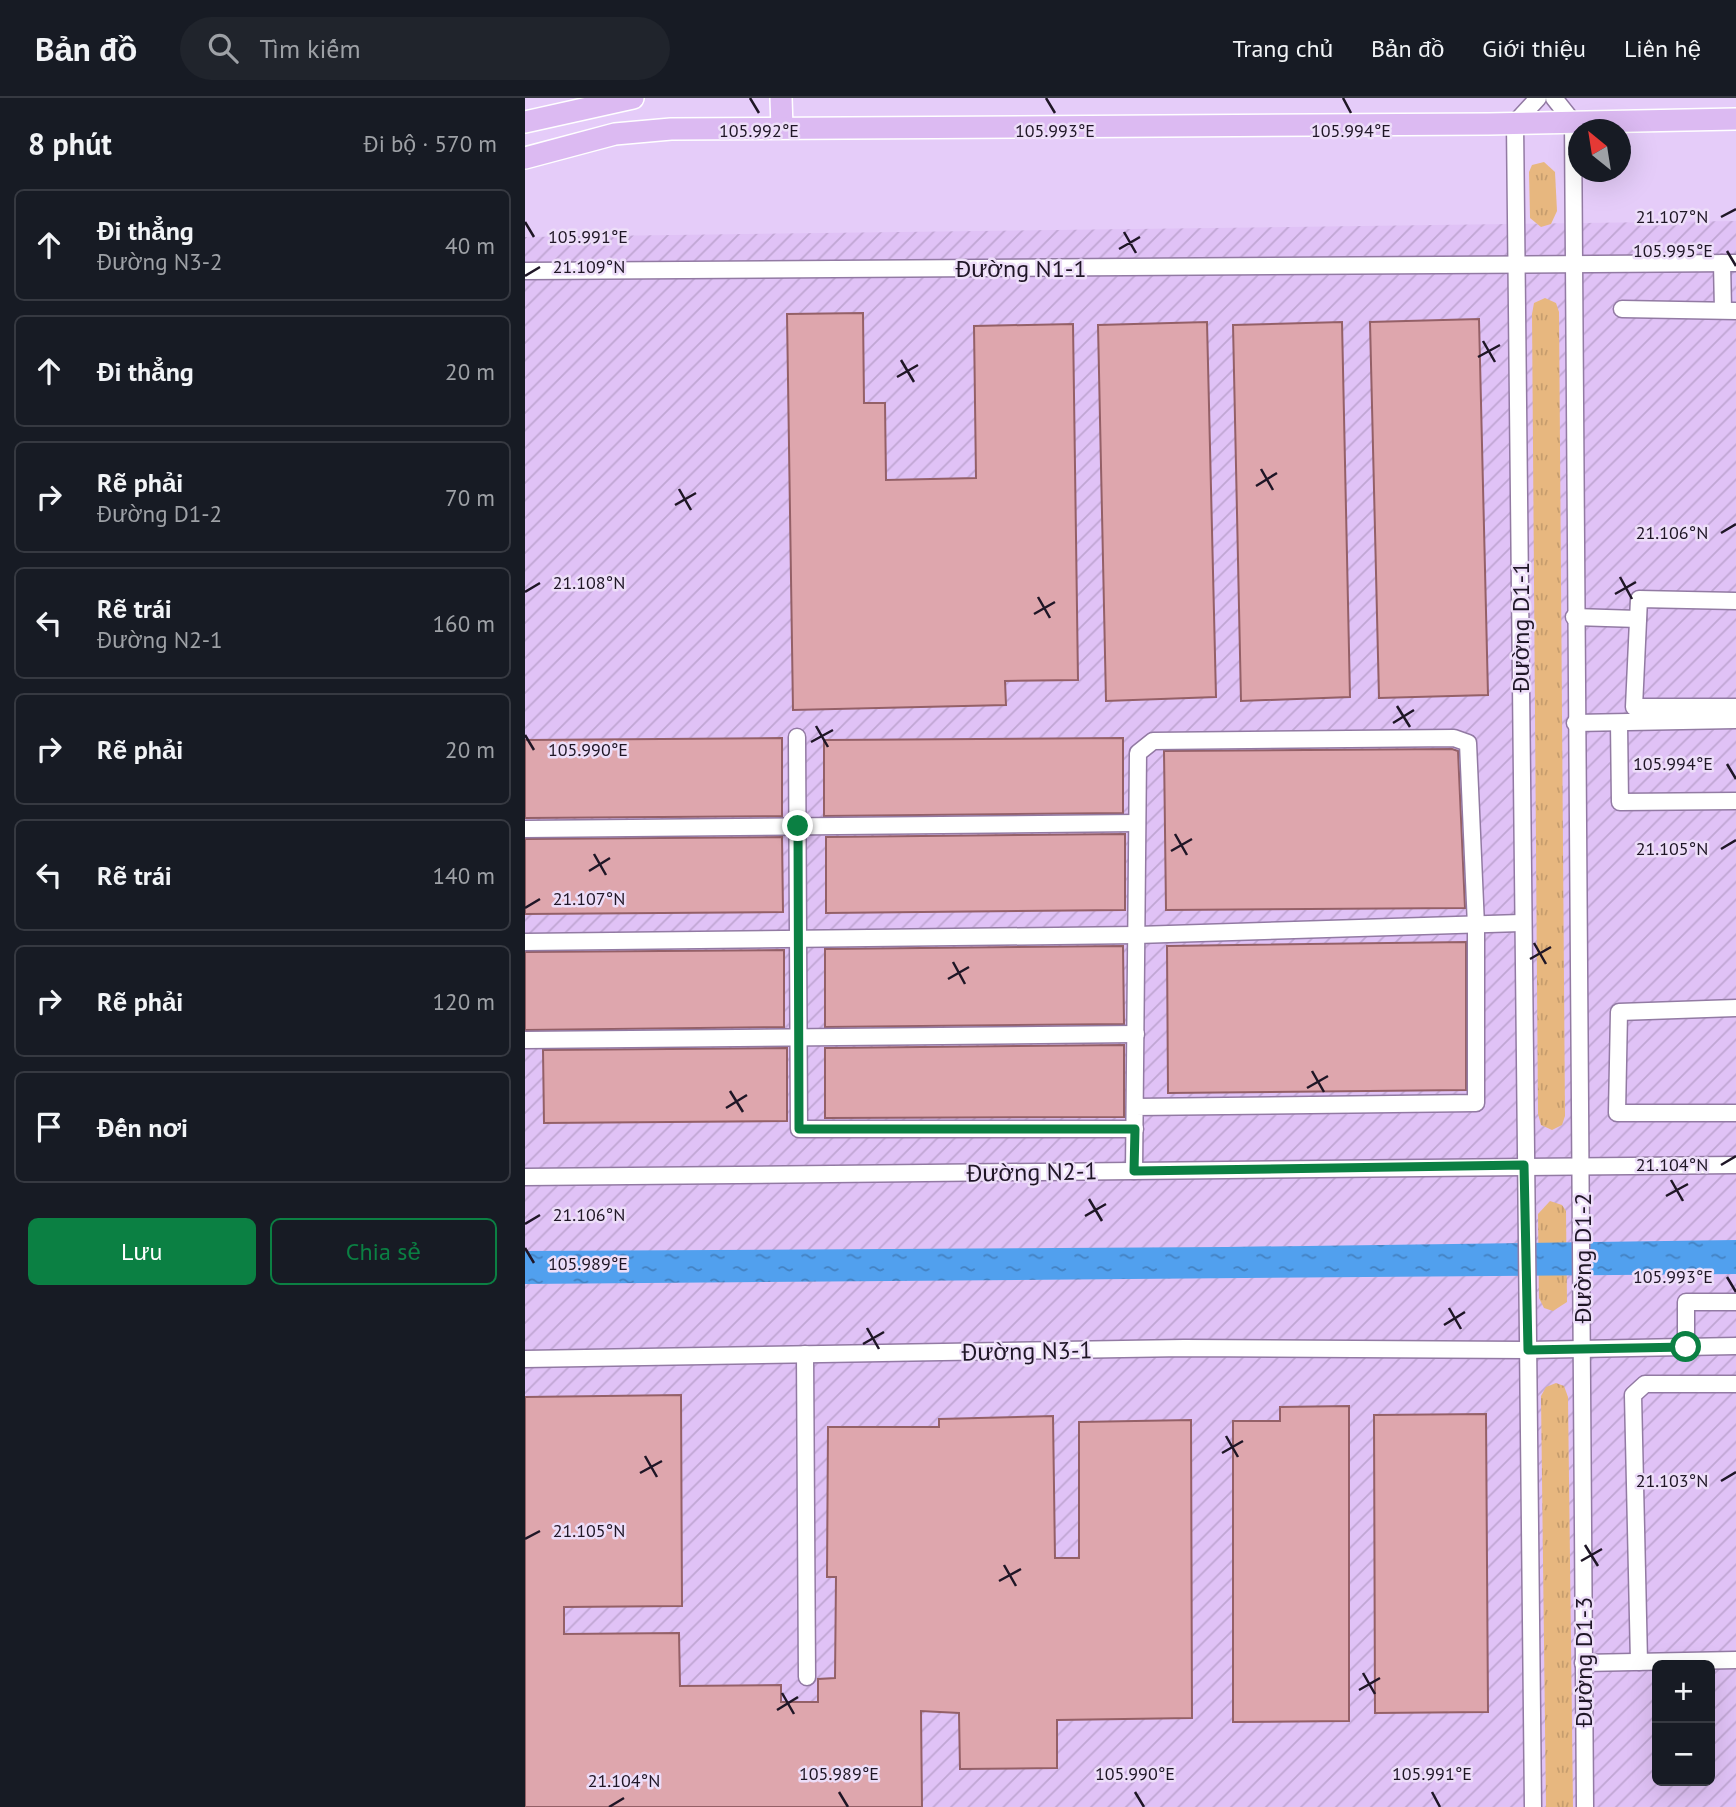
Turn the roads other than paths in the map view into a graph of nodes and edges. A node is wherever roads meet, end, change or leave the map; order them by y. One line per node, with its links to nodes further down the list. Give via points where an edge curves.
1 (633, 98): 5 (main road)
2 (781, 98): 12 (main road)
3 (1538, 98): 11 (street)
4 (1554, 98): 6 (street)
5 (601, 101): 9 (main road); 13 (main road)
6 (1571, 119)
7 (1736, 119): 8 (main road)
8 (1631, 121)
9 (525, 122)
10 (1568, 122): 11 (main road)
11 (1515, 123): 12 (main road); 17 (street, Đường D1-1)
12 (782, 128): 13 (main road, via 671,129)
13 (604, 136): 14 (main road)
14 (525, 158)
15 (1573, 182): 18 (street)
16 (1729, 263): 18 (street, Đường N1-1); 21 (street)
17 (1518, 264): 18 (street, Đường N1-1); 19 (street, Đường N1-1); 34 (street, Đường D1-1)
18 (1572, 264): 23 (street)
19 (525, 271)
20 (1622, 309): 21 (street)
21 (1730, 310)
22 (1736, 601): 24 (street, via 1639,599)
23 (1574, 617): 24 (street); 27 (street)
24 (1638, 620): 25 (street, via 1634,708)
25 (1736, 707)
26 (1736, 720): 28 (street)
27 (1575, 723): 28 (street); 48 (street)
28 (1619, 723): 30 (street, via 1620,802)
29 (797, 737): 32 (street)
30 (1736, 801)
31 (1137, 823): 32 (street); 35 (street, via 1138,754 1153,741 1464,739 1471,749); 36 (street)
32 (798, 826): 33 (street); 37 (street)
33 (525, 829)
34 (1521, 923): 35 (street); 46 (street, Đường D1-1)
35 (1476, 926): 36 (street); 43 (street, via 1476,1103)
36 (1137, 935): 37 (street); 40 (street)
37 (800, 936): 38 (street); 41 (street)
38 (525, 942)
39 (1736, 1008): 44 (street, via 1619,1012 1617,1113)
40 (1136, 1034): 41 (street); 43 (street)
41 (800, 1037): 42 (street); 45 (street, via 799,1129)
42 (525, 1040)
43 (1135, 1107): 45 (street)
44 (1736, 1113)
45 (1135, 1129): 49 (street)
46 (1524, 1165): 48 (street, Đường N2-1); 49 (street, Đường N2-1); 55 (street)
47 (1736, 1165): 48 (street, Đường N2-1)
48 (1582, 1166): 54 (street, Đường D1-2)
49 (1134, 1171): 50 (street, Đường N2-1)
50 (525, 1177)
51 (1736, 1302): 53 (street, via 1686,1302)
52 (1736, 1346): 53 (street, Đường N3-1)
53 (1686, 1347): 54 (street, Đường N3-1)
54 (1582, 1349): 55 (street, Đường N3-1); 61 (street, Đường D1-3)
55 (1528, 1350): 56 (street, Đường N3-1, via 1184,1348); 63 (street, Đường D1-3)
56 (805, 1354): 57 (street, Đường N3-1); 62 (street)
57 (525, 1359)
58 (1736, 1384): 60 (street, via 1645,1384 1633,1395)
59 (1736, 1660): 60 (street)
60 (1639, 1662): 61 (street)
61 (1583, 1663): 64 (street, Đường D1-3)
62 (807, 1677)
63 (1533, 1807)
64 (1585, 1807)

